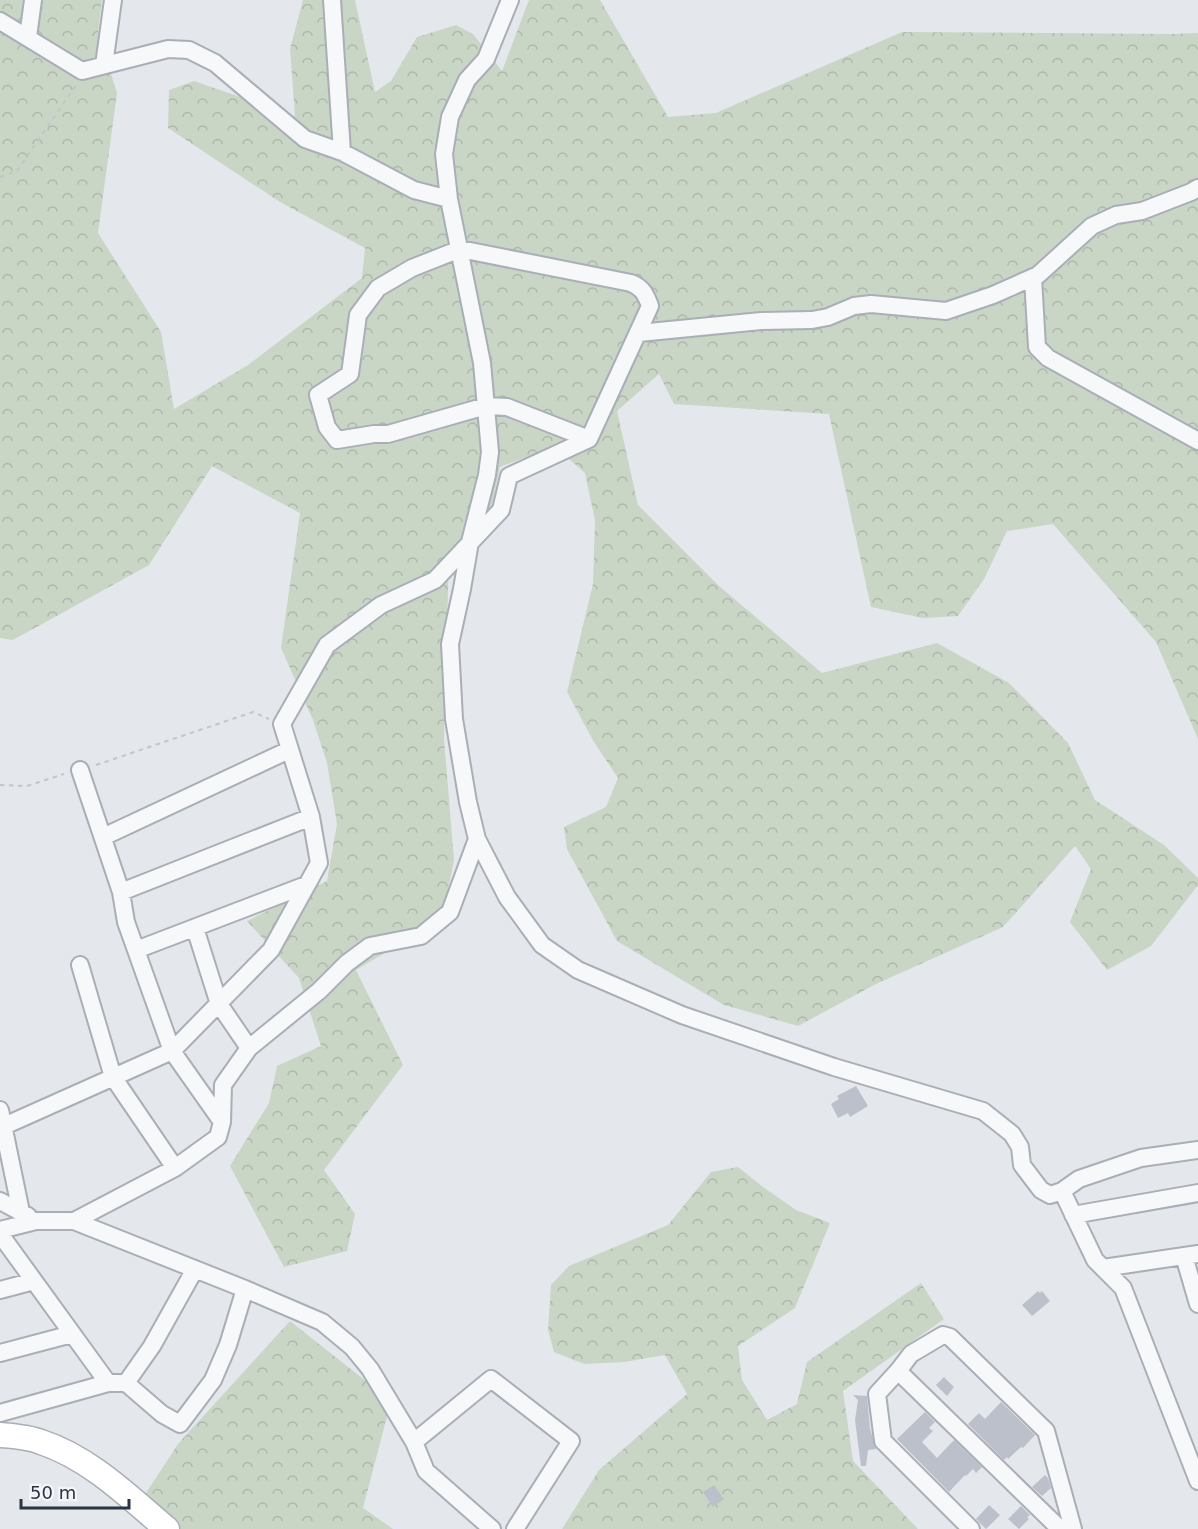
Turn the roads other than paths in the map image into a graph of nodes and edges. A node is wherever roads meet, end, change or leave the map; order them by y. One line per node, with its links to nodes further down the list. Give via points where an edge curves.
1 (33, 0): 6 (street)
2 (113, 0): 7 (street)
3 (332, 0): 8 (street)
4 (510, 0): 10 (street, via 486,59 467,80 450,117 444,154)
5 (0, 21): 6 (street)
6 (28, 38): 7 (street, via 82,71)
7 (104, 65): 8 (street, via 168,49 189,50 215,63 305,139)
8 (342, 152): 10 (street, via 414,190)
9 (1198, 188): 12 (street, via 1092,226)
10 (449, 200): 11 (street)
11 (460, 249): 13 (street, via 640,286 650,306); 14 (street, via 482,363); 14 (street, via 412,268 378,288 358,315 350,374 318,395 327,427 337,440 388,434)
12 (1033, 278): 13 (street, via 946,311 871,304 812,320); 16 (street, via 1037,347 1047,358)
13 (639, 333): 15 (street)
14 (486, 406): 15 (street, via 507,407); 17 (street, via 490,452)
15 (589, 439): 17 (street, via 509,476 501,510)
16 (1198, 441)
17 (470, 542): 18 (street, via 435,580 381,605 327,645 282,724); 22 (street, via 450,644 454,719)
18 (289, 750): 20 (street); 21 (street)
19 (80, 770): 21 (street)
20 (311, 817): 23 (street, via 319,863); 24 (street)
21 (103, 837): 24 (street)
22 (477, 839): 29 (street, via 450,912 421,936 370,946); 36 (street, via 507,897 542,945 578,970 682,1015 834,1067 983,1111 1012,1134 1020,1147 1022,1165 1041,1190 1050,1195)
23 (306, 885): 25 (street); 28 (street, via 271,950)
24 (121, 892): 26 (street)
25 (195, 928): 26 (street); 28 (street)
26 (136, 950): 30 (street)
27 (80, 964): 31 (street)
28 (219, 1004): 29 (street); 30 (street)
29 (249, 1048): 32 (street, via 224,1085)
30 (172, 1051): 31 (street); 32 (street)
31 (114, 1077): 33 (street); 35 (street)
32 (222, 1122): 35 (street, via 218,1137)
33 (2, 1128): 39 (street)
34 (1198, 1150): 36 (street, via 1141,1158 1079,1179)
35 (175, 1168): 42 (street)
36 (1062, 1191): 40 (street)
37 (1198, 1193): 40 (street)
38 (0, 1201): 39 (street)
39 (21, 1212): 41 (street)
40 (1073, 1215): 46 (street)
41 (36, 1221): 42 (street); 43 (street)
42 (74, 1221): 45 (street)
43 (0, 1232): 47 (street)
44 (1191, 1255): 46 (street); 50 (street)
45 (195, 1269): 48 (street); 55 (street, via 152,1346)
46 (1103, 1269): 59 (street, via 1123,1288)
47 (34, 1281): 49 (street); 51 (street)
48 (245, 1288): 55 (street, via 213,1380 180,1424); 58 (street, via 322,1322 352,1347 370,1369)
49 (0, 1290)
50 (1198, 1304)
51 (72, 1334): 52 (street); 54 (street)
52 (0, 1353)
53 (898, 1371): 63 (street, via 877,1394 883,1441); 64 (street); 65 (street, via 911,1354 943,1335 950,1338 1046,1431)
54 (108, 1383): 55 (street); 56 (street)
55 (126, 1383)
56 (0, 1413)
57 (0, 1435): 60 (street, via 41,1441 68,1454 106,1478)
58 (414, 1442): 61 (street, via 426,1471); 62 (street, via 491,1379 571,1441)
59 (1198, 1481)
60 (167, 1529)
61 (492, 1529)
62 (515, 1529)
63 (971, 1529)
64 (1060, 1529)
65 (1073, 1529)

